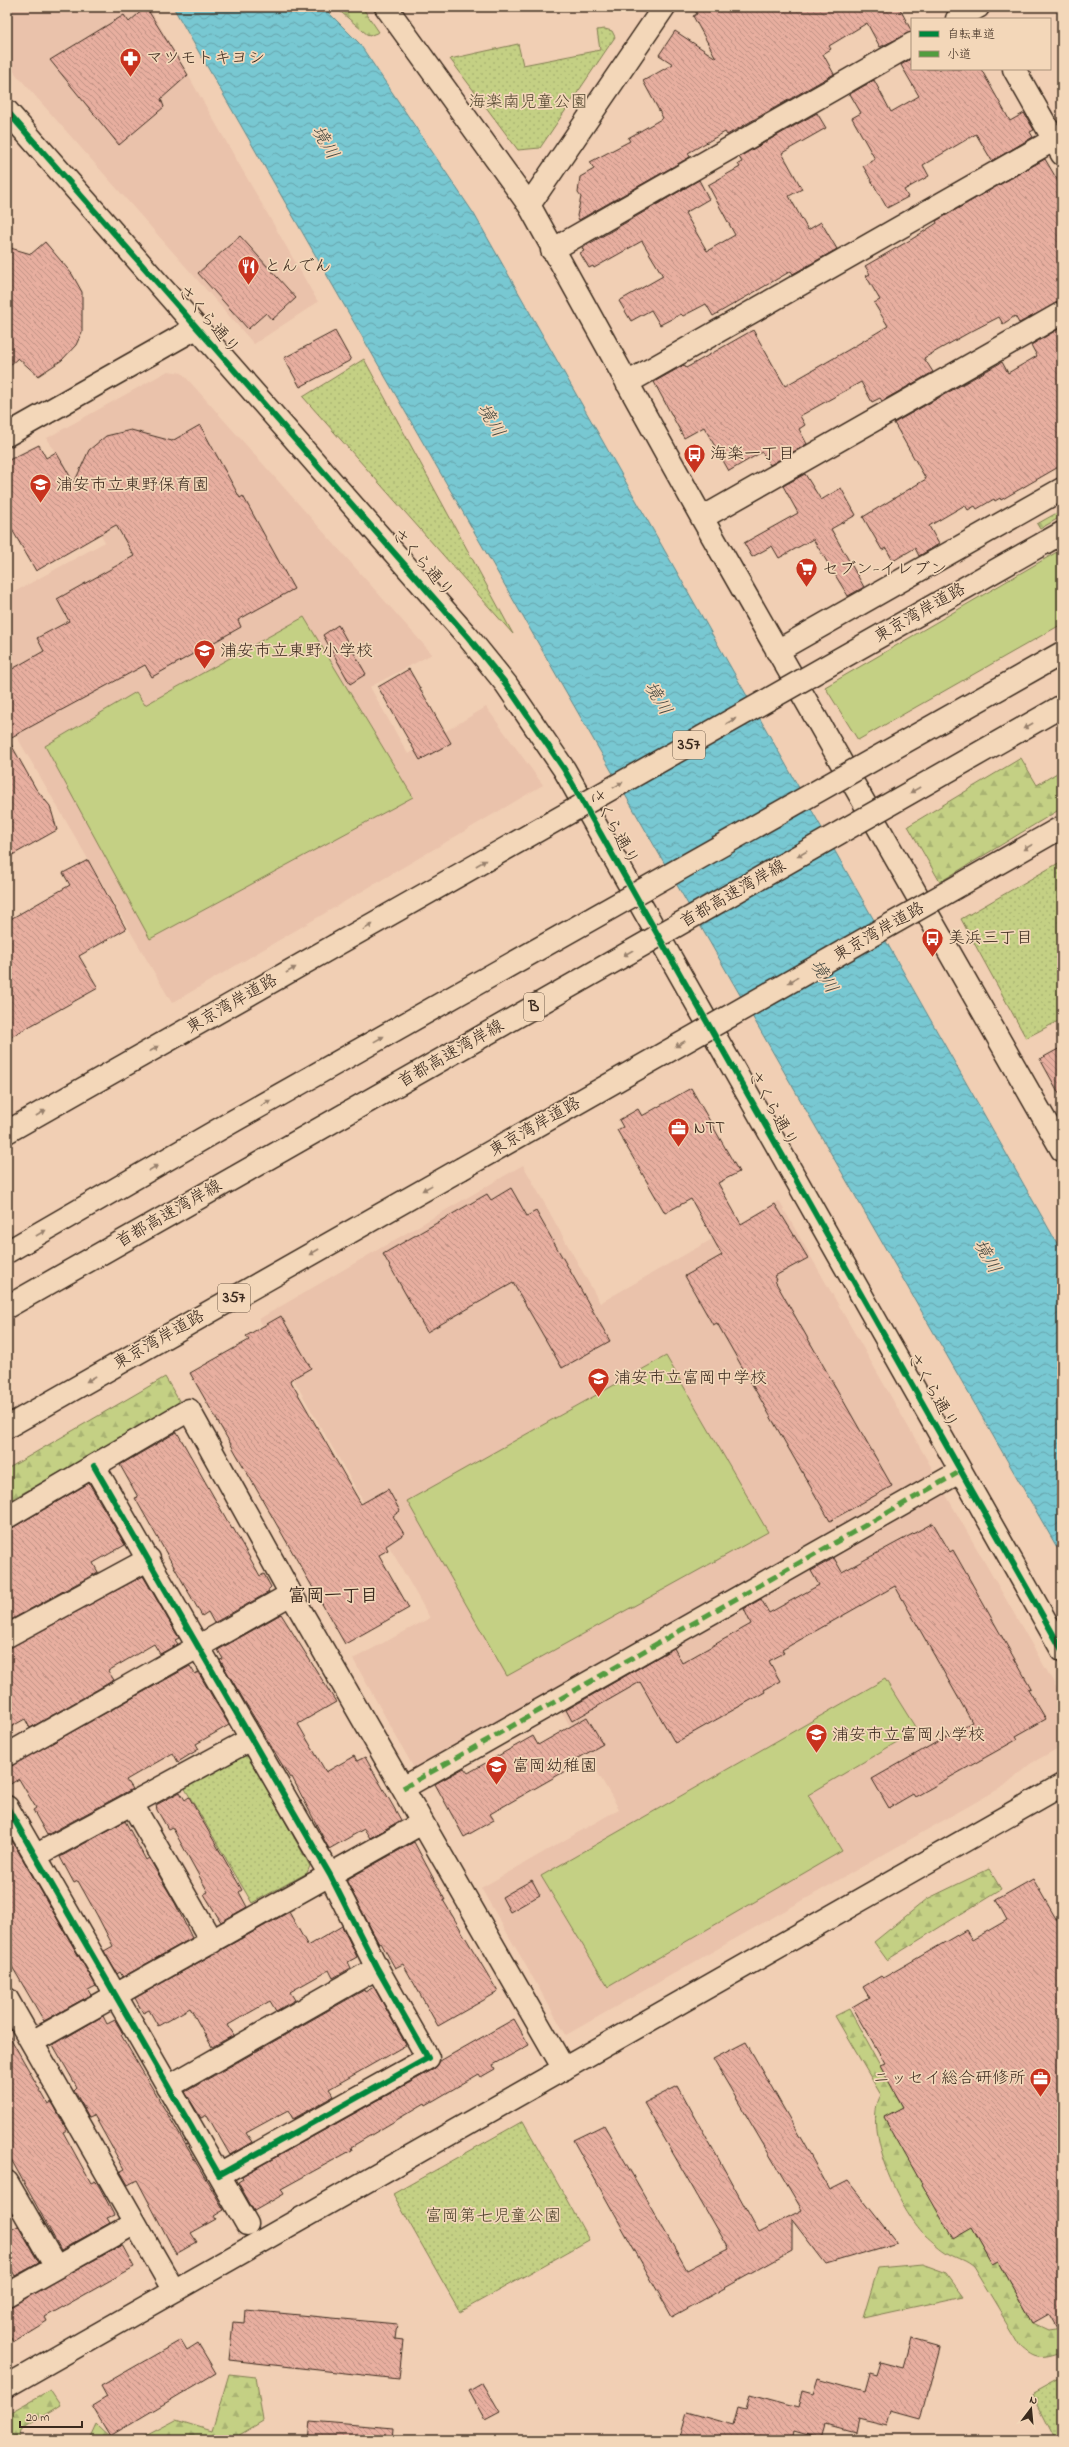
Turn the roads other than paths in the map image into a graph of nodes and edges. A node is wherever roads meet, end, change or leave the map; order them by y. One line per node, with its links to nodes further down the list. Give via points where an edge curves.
1 (386, 7): 10 (main road)
2 (664, 7): 10 (main road)
3 (978, 7): 4 (main road); 5 (main road)
4 (959, 18)
5 (984, 18)
6 (911, 45): 11 (main road)
7 (1015, 70): 9 (main road)
8 (7, 111): 13 (main road, さくら通り)
9 (1059, 143): 14 (main road)
10 (529, 205): 11 (main road)
11 (552, 250): 14 (main road)
12 (1062, 313): 17 (main road)
13 (196, 328): 15 (main road); 29 (main road, さくら通り, via 468,637 539,730 564,769)
14 (627, 383): 17 (main road)
15 (7, 435)
16 (1062, 489): 19 (main road)
17 (702, 518): 19 (main road)
18 (1053, 538): 23 (main road, 東京湾岸道路 / 357, one-way to 18, bridge)
19 (777, 651): 24 (main road)
20 (1062, 653): 25 (main road, one-way to 20, bridge, via 230,1123)
21 (1062, 706): 26 (main road, 首都高速湾岸線 / B, one-way to 26, bridge)
22 (1062, 827): 27 (main road, 東京湾岸道路 / 357, one-way to 27, bridge)
23 (7, 1132)
24 (1062, 1150)
25 (7, 1252)
26 (7, 1307)
27 (7, 1427)
28 (94, 1466): 30 (main road); 31 (main road); 32 (main road, via 189,1410)
29 (961, 1470): 35 (main road, さくら通り); 39 (main road)
30 (7, 1517)
31 (149, 1559): 33 (main road); 34 (main road)
32 (291, 1594): 34 (main road); 39 (main road)
33 (7, 1636)
34 (197, 1647): 36 (main road); 37 (main road)
35 (1062, 1650)
36 (251, 1739): 40 (main road); 44 (main road)
37 (7, 1756)
38 (1062, 1785): 50 (main road)
39 (403, 1788): 42 (main road)
40 (132, 1804): 43 (main road); 45 (main road)
41 (7, 1807): 43 (main road)
42 (422, 1823): 44 (main road); 50 (main road)
43 (35, 1856): 47 (main road)
44 (330, 1875): 45 (main road); 46 (main road)
45 (212, 1942): 47 (main road)
46 (377, 1968): 51 (main road); 52 (main road, via 428,2058)
47 (116, 1994): 49 (main road); 51 (main road)
48 (7, 1999): 49 (main road)
49 (32, 2042): 54 (main road)
50 (564, 2069): 57 (main road)
51 (168, 2087): 52 (main road)
52 (219, 2175): 55 (main road)
53 (7, 2182): 56 (main road)
54 (135, 2223): 56 (main road); 57 (main road)
55 (247, 2224)
56 (56, 2268): 58 (main road)
57 (174, 2291): 59 (main road)
58 (7, 2295)
59 (7, 2386)

